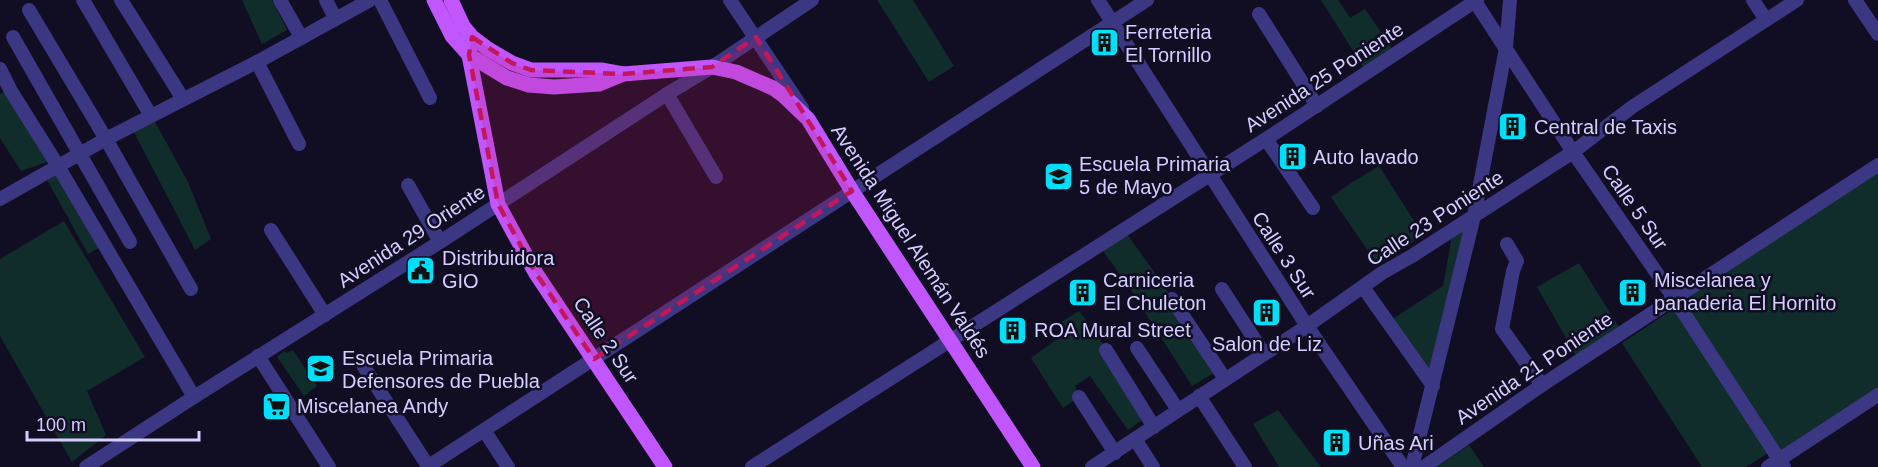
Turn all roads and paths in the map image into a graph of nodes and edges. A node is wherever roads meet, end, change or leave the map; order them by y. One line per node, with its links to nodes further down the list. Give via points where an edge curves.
1 (83, 0): 38 (street)
2 (121, 0): 36 (street)
3 (280, 0): 25 (street)
4 (326, 0): 20 (street)
5 (369, 0): 20 (street)
6 (380, 0): 35 (street)
7 (434, 0): 29 (main road, via 452,36)
8 (451, 0): 26 (main road)
9 (730, 0): 27 (street, Avenida Miguel Alemán Valdés)
10 (812, 0): 27 (street, Avenida 29 Oriente)
11 (1098, 0): 22 (street, Calle 3 Sur)
12 (1148, 0): 22 (street)
13 (1475, 0): 28 (street, Calle 5 Sur); 37 (street, Avenida 25 Poniente)
14 (1510, 0): 28 (street)
15 (1753, 0): 21 (street)
16 (1797, 0): 21 (street, Calle 23 Poniente)
17 (1855, 0): 23 (street)
18 (29, 10): 40 (street)
19 (1260, 14): 37 (street)
20 (335, 18): 25 (street)
21 (1766, 20): 43 (street, Calle 23 Poniente, via 1632,107)
22 (1113, 22): 47 (street, Calle 3 Sur); 50 (street)
23 (1878, 34)
24 (13, 37): 44 (street)
25 (301, 37): 30 (street)
26 (472, 37): 29 (main road); 33 (main road, via 512,63 531,70 601,70)
27 (756, 38): 31 (street, Avenida 29 Oriente); 39 (street, Avenida Miguel Alemán Valdés)
28 (1506, 48): 43 (street, Calle 5 Sur); 54 (street)
29 (469, 54): 33 (main road, via 507,78 529,85 599,84); 52 (main road, Calle 2 Sur)
30 (257, 62): 36 (street); 42 (street)
31 (712, 67): 33 (main road); 34 (street, Avenida 29 Oriente); 39 (main road, via 736,72 773,88)
32 (0, 69): 46 (street)
33 (623, 74)
34 (667, 94): 48 (street); 52 (street, Avenida 29 Oriente)
35 (430, 98)
36 (183, 99): 38 (street)
37 (1317, 106): 41 (street, Avenida 25 Poniente)
38 (151, 116): 40 (street)
39 (808, 119): 50 (main road, Avenida Miguel Alemán Valdés)
40 (106, 139): 44 (street); 60 (street)
41 (1266, 139): 47 (street, Avenida 25 Poniente); 53 (street)
42 (299, 144)
43 (1573, 152): 54 (street, Calle 23 Poniente); 62 (street, Calle 5 Sur)
44 (80, 154): 46 (street); 56 (street)
45 (1878, 165): 62 (street, Avenida 21 Poniente)
46 (58, 166): 51 (street); 78 (street)
47 (1210, 175): 65 (street, Calle 3 Sur); 66 (street, Avenida 25 Poniente)
48 (716, 177)
49 (408, 185): 57 (street)
50 (852, 191): 66 (main road, Avenida Miguel Alemán Valdés); 71 (street)
51 (2, 194)
52 (498, 204): 57 (street, Avenida 29 Oriente); 71 (main road, Calle 2 Sur, via 535,272)
53 (1313, 207)
54 (1474, 216): 59 (street, Calle 23 Poniente); 75 (street)
55 (271, 230): 64 (street)
56 (130, 242)
57 (440, 242): 64 (street, Avenida 29 Oriente)
58 (1507, 244): 74 (street, via 1517,261 1502,329)
59 (1363, 288): 65 (street, Calle 23 Poniente); 75 (street)
60 (191, 289)
61 (1222, 289): 69 (street)
62 (1674, 298): 74 (street, Avenida 21 Poniente); 85 (street, Calle 5 Sur)
63 (1172, 299): 73 (street)
64 (325, 315): 70 (street, Avenida 29 Oriente)
65 (1307, 326): 69 (street, Calle 23 Poniente); 96 (street, Calle 3 Sur)
66 (949, 340): 91 (street, Avenida 25 Poniente); 92 (main road, Avenida Miguel Alemán Valdés)
67 (1137, 348): 80 (street)
68 (1106, 350): 81 (street)
69 (1264, 354): 73 (street, Calle 23 Poniente)
70 (258, 356): 78 (street, Avenida 29 Oriente); 87 (street)
71 (594, 359): 82 (street); 90 (main road, Calle 2 Sur)
72 (364, 367): 88 (street)
73 (1225, 379): 77 (street, Calle 23 Poniente)
74 (1542, 385): 98 (street, Avenida 21 Poniente)
75 (1433, 386): 97 (street)
76 (1878, 395): 85 (street)
77 (1199, 396): 80 (street, Calle 23 Poniente); 95 (street)
78 (194, 397): 86 (street, Avenida 29 Oriente)
79 (1079, 397): 84 (street)
80 (1178, 410): 81 (street, Calle 23 Poniente)
81 (1154, 427): 83 (street, Calle 23 Poniente)
82 (484, 430): 88 (street); 89 (street)
83 (1135, 439): 84 (street, Calle 23 Poniente); 94 (street)
84 (1115, 453): 93 (street, Calle 23 Poniente)
85 (1777, 465)
86 (86, 467)
87 (329, 467)
88 (427, 467)
89 (508, 467)
90 (665, 467)
91 (752, 467)
92 (1033, 467)
93 (1092, 467)
94 (1153, 467)
95 (1245, 467)
96 (1404, 467)
97 (1412, 467)
98 (1424, 467)

